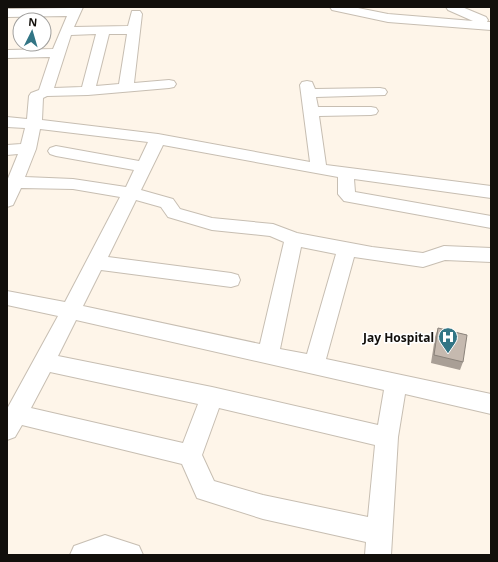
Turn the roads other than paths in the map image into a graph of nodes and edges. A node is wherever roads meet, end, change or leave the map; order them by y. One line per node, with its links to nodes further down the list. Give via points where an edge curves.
1 (336, 7): 6 (street, via 388,18)
2 (452, 7): 6 (street)
3 (75, 10): 4 (street); 9 (street)
4 (52, 12)
5 (136, 14): 8 (street)
6 (490, 19)
7 (104, 30): 8 (street); 9 (street); 16 (street)
8 (133, 30): 15 (street)
9 (66, 31): 12 (street)
10 (17, 52): 13 (street)
11 (52, 52): 12 (street)
12 (59, 53): 17 (street)
13 (7, 54)
14 (169, 84): 15 (street)
15 (126, 88): 16 (street)
16 (88, 91): 17 (street)
17 (45, 92): 22 (street, via 36,96)
18 (380, 92): 20 (street, via 307,89)
19 (371, 111): 20 (street)
20 (311, 112): 28 (street)
21 (7, 122): 22 (street)
22 (34, 123): 23 (street); 24 (street)
23 (158, 139): 27 (street); 28 (street)
24 (28, 149): 25 (street); 30 (street)
25 (7, 150)
26 (56, 151): 27 (street)
27 (144, 167): 32 (street)
28 (319, 169): 29 (street)
29 (346, 172): 31 (street); 34 (street, via 345,190 350,197)
30 (15, 182): 32 (street, via 73,184); 33 (street)
31 (491, 192)
32 (131, 193): 35 (street, via 167,203 174,213 212,224 273,230); 38 (street)
33 (7, 201)
34 (491, 222)
35 (294, 239): 36 (street); 42 (street)
36 (347, 250): 37 (street, via 423,260 444,253); 44 (street)
37 (491, 255)
38 (96, 262): 39 (street); 41 (street)
39 (231, 280)
40 (7, 298): 41 (street)
41 (71, 310): 42 (street); 43 (street)
42 (268, 355): 44 (street)
43 (45, 362): 46 (street); 48 (street)
44 (314, 365): 45 (street)
45 (396, 383): 47 (street); 49 (street)
46 (212, 397): 49 (street); 50 (street)
47 (491, 404)
48 (12, 422): 50 (street)
49 (387, 437): 51 (street)
50 (190, 455): 51 (street, via 206,490)
51 (379, 544)
52 (83, 555): 53 (street, via 105,548)
53 (130, 555)

